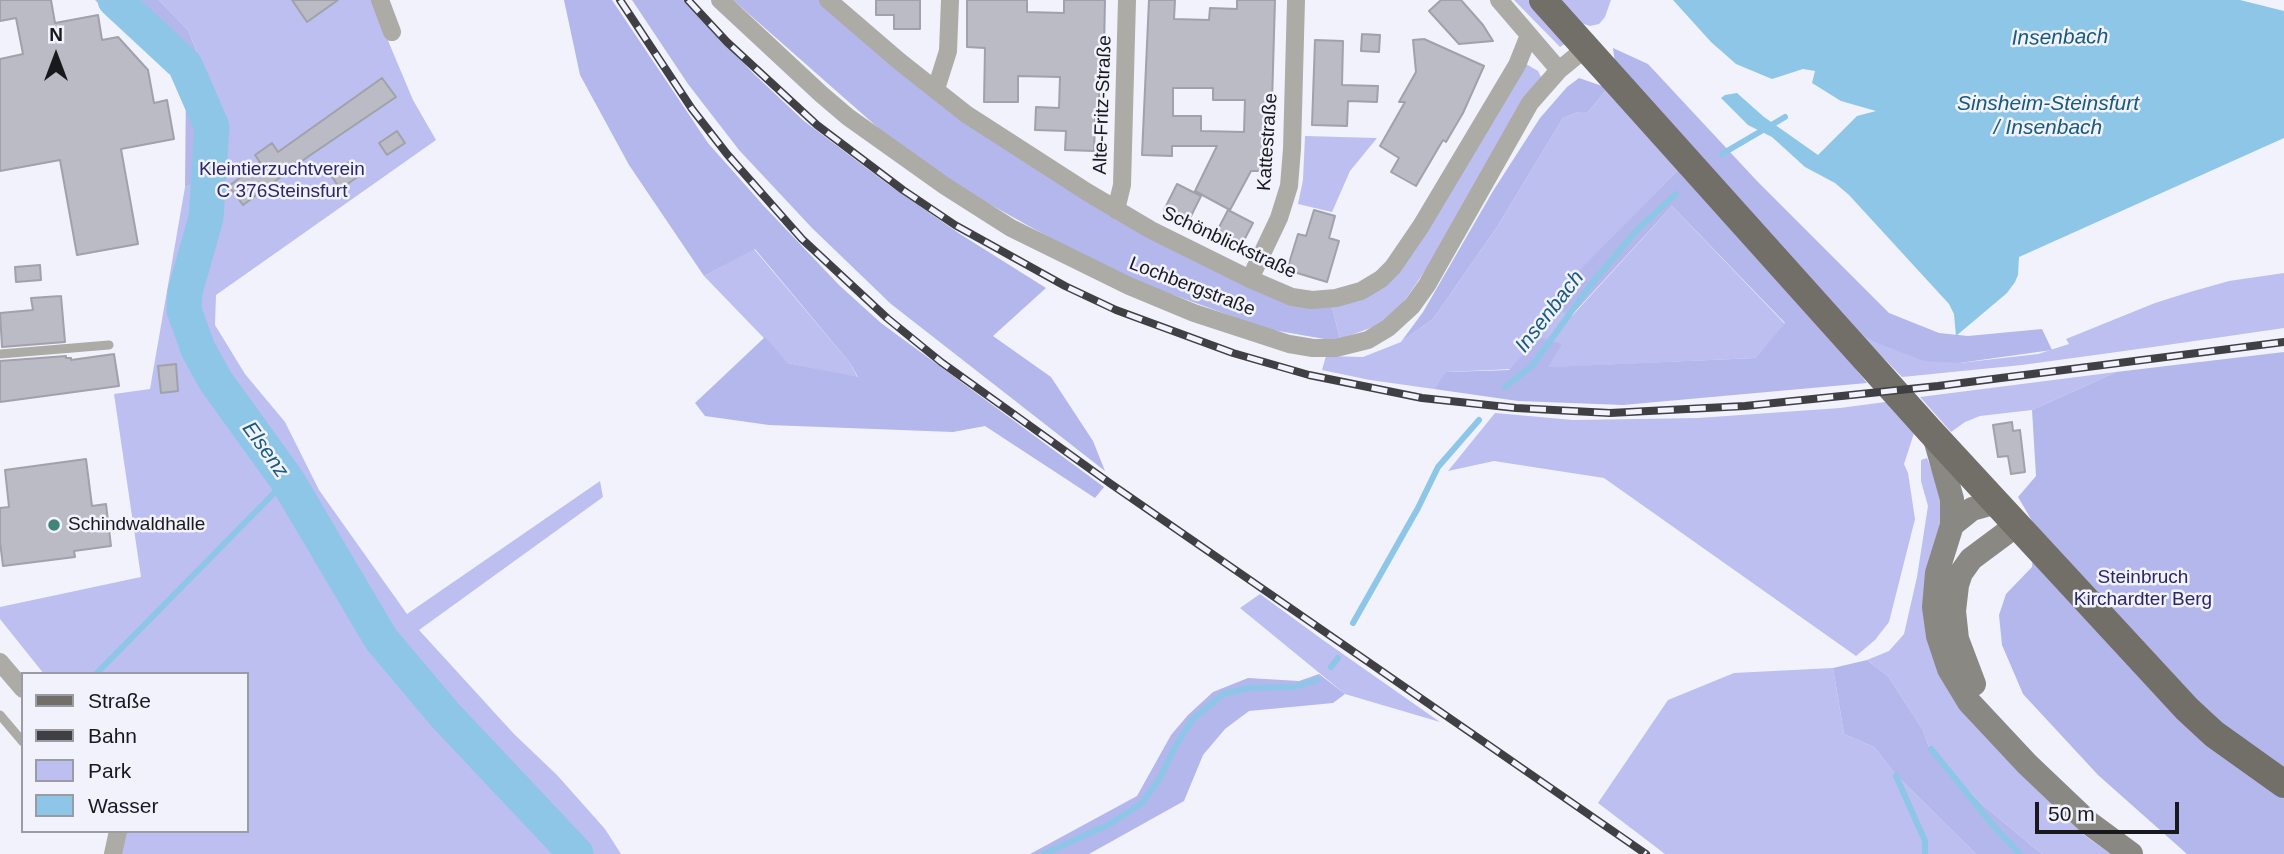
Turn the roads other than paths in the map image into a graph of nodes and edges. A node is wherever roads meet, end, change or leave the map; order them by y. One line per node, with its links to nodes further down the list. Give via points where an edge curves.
1 (380, 0): 9 (street)
2 (720, 0): 12 (street, Lochbergstraße, via 848,117 1011,228 1194,313 1313,348 1368,340 1412,306 1530,103)
3 (828, 0): 13 (street, Schönblickstraße)
4 (950, 0): 13 (street, via 948,51)
5 (1127, 0): 14 (street, Alte-Fritz-Straße, via 1122,185)
6 (1296, 0): 15 (street, Kattestraße, via 1289,186)
7 (1499, 0): 10 (street)
8 (1543, 0): 11 (main road)
9 (392, 32)
10 (1529, 35): 12 (street); 15 (street, Schönblickstraße, via 1517,65 1421,226 1381,279 1350,295 1322,300 1292,297)
11 (1586, 48): 12 (street, Lochbergstraße); 18 (main road)
12 (1559, 70)
13 (936, 89): 14 (street, Schönblickstraße, via 966,114)
14 (1116, 210): 15 (street, Schönblickstraße)
15 (1250, 279)
16 (109, 345): 17 (lane)
17 (0, 354)
18 (1934, 435): 19 (main road); 21 (main road, via 1950,488)
19 (1997, 502): 20 (main road); 21 (main road, via 1972,509)
20 (2018, 524): 26 (main road, via 1965,566 1954,611 1967,668); 27 (main road, via 2187,709)
21 (1952, 525): 26 (main road, via 1935,591 1938,636 1949,669 1969,702)
22 (0, 662): 23 (street)
23 (21, 687)
24 (0, 715): 25 (lane)
25 (21, 740)
26 (2015, 750): 30 (main road, via 2089,822)
27 (2284, 785)
28 (118, 833): 29 (street)
29 (113, 854)
30 (2131, 854)

